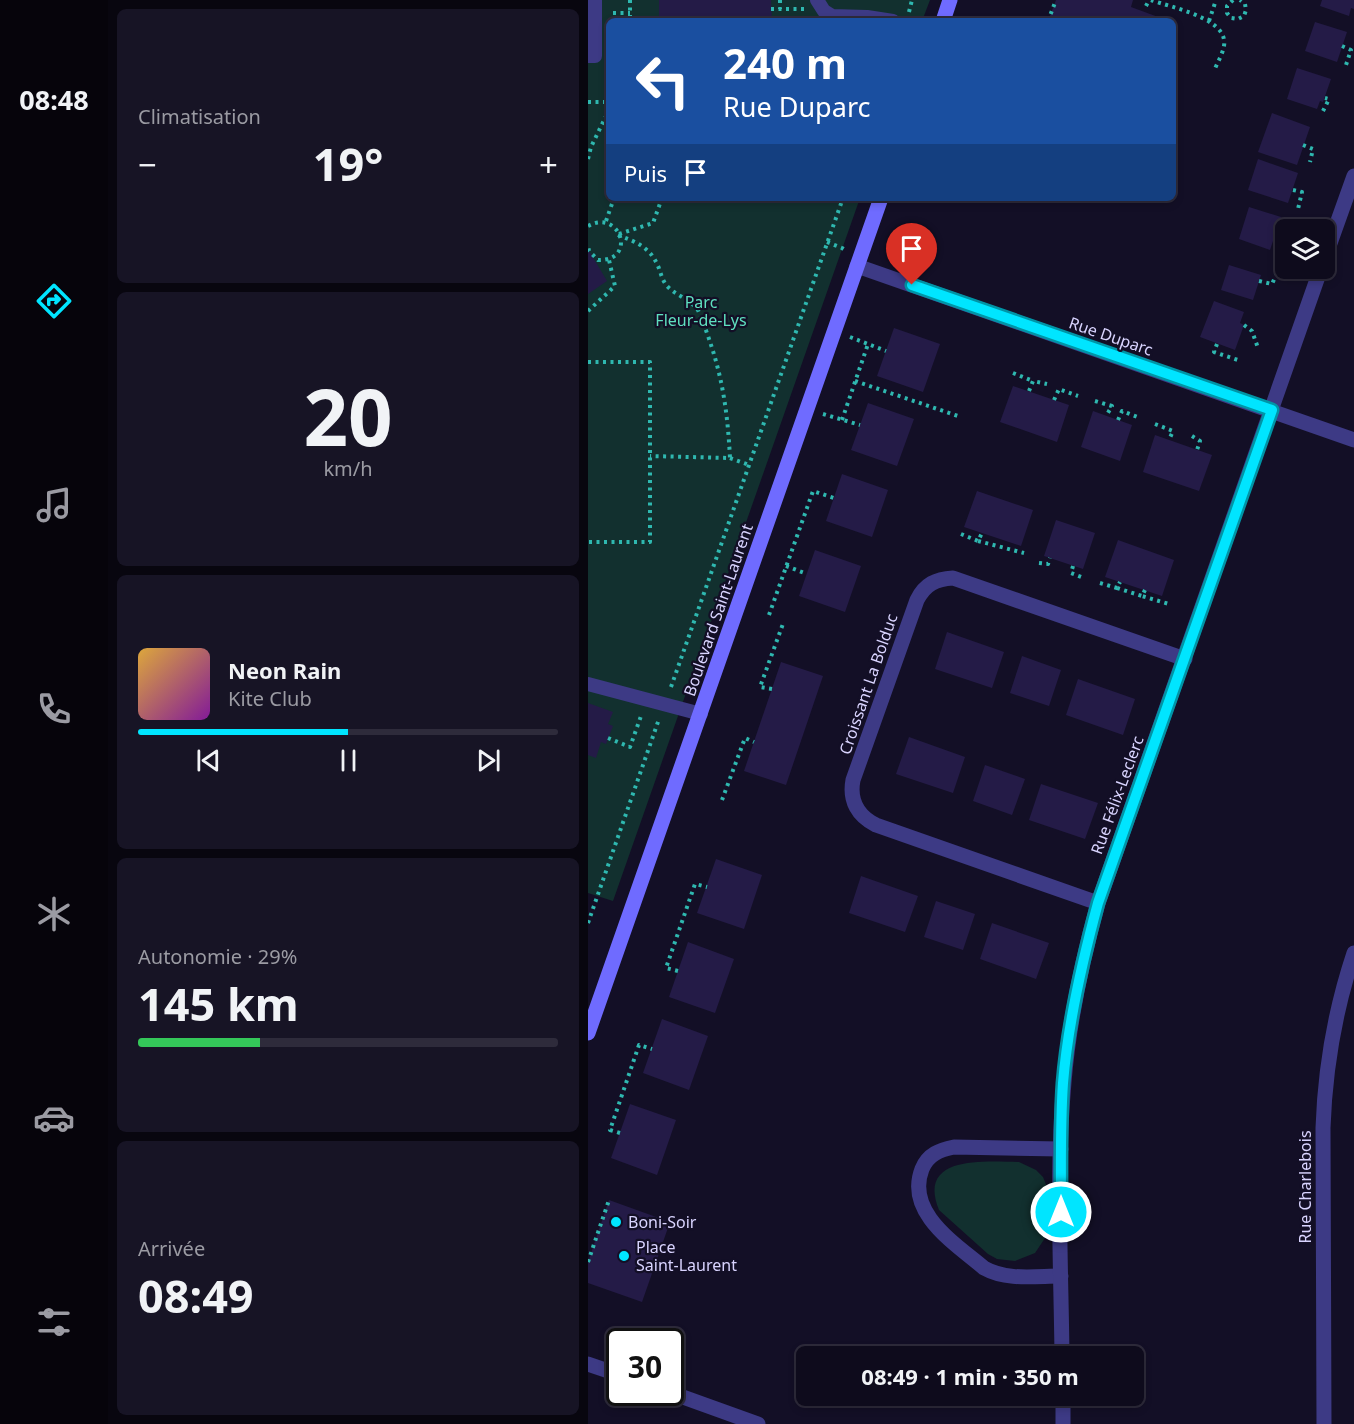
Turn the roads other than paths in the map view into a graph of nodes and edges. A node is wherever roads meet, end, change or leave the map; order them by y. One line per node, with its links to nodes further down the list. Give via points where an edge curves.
1 (595, 0): 6 (lane, via 595,56)
2 (950, 0): 5 (street)
3 (812, 4): 4 (lane, via 832,16)
4 (877, 18)
5 (944, 18)
6 (588, 56)
7 (1354, 176): 9 (street)
8 (880, 201): 10 (street, Boulevard Saint-Laurent)
9 (1335, 229)
10 (857, 266): 12 (street, Rue Duparc); 16 (street, Boulevard Saint-Laurent)
11 (1318, 279): 12 (street, Rue Félix-Leclerc)
12 (1272, 410): 13 (street, Rue Duparc); 14 (street, Rue Félix-Leclerc)
13 (1354, 440)
14 (1185, 659): 17 (street, Rue Félix-Leclerc); 17 (street, Croissant La Bolduc, via 953,579 934,581 916,600 854,780 855,806 867,821 876,825)
15 (588, 684): 16 (lane)
16 (701, 714): 19 (street, Boulevard Saint-Laurent)
17 (1098, 903): 20 (street, Rue Félix-Leclerc, via 1079,978 1067,1049)
18 (1354, 953): 29 (street, Rue Charlebois, via 1325,1085)
19 (588, 1033)
20 (1061, 1149): 21 (street, Rue Félix-Leclerc); 21 (street, via 941,1150 924,1164 919,1188 921,1202 934,1224 984,1268 1003,1275)
21 (1061, 1276): 22 (street, Rue Félix-Leclerc)
22 (1062, 1346)
23 (588, 1364): 24 (street)
24 (606, 1370)
25 (684, 1397): 27 (street)
26 (1063, 1406): 28 (street)
27 (758, 1424)
28 (1063, 1424)
29 (1324, 1424)

